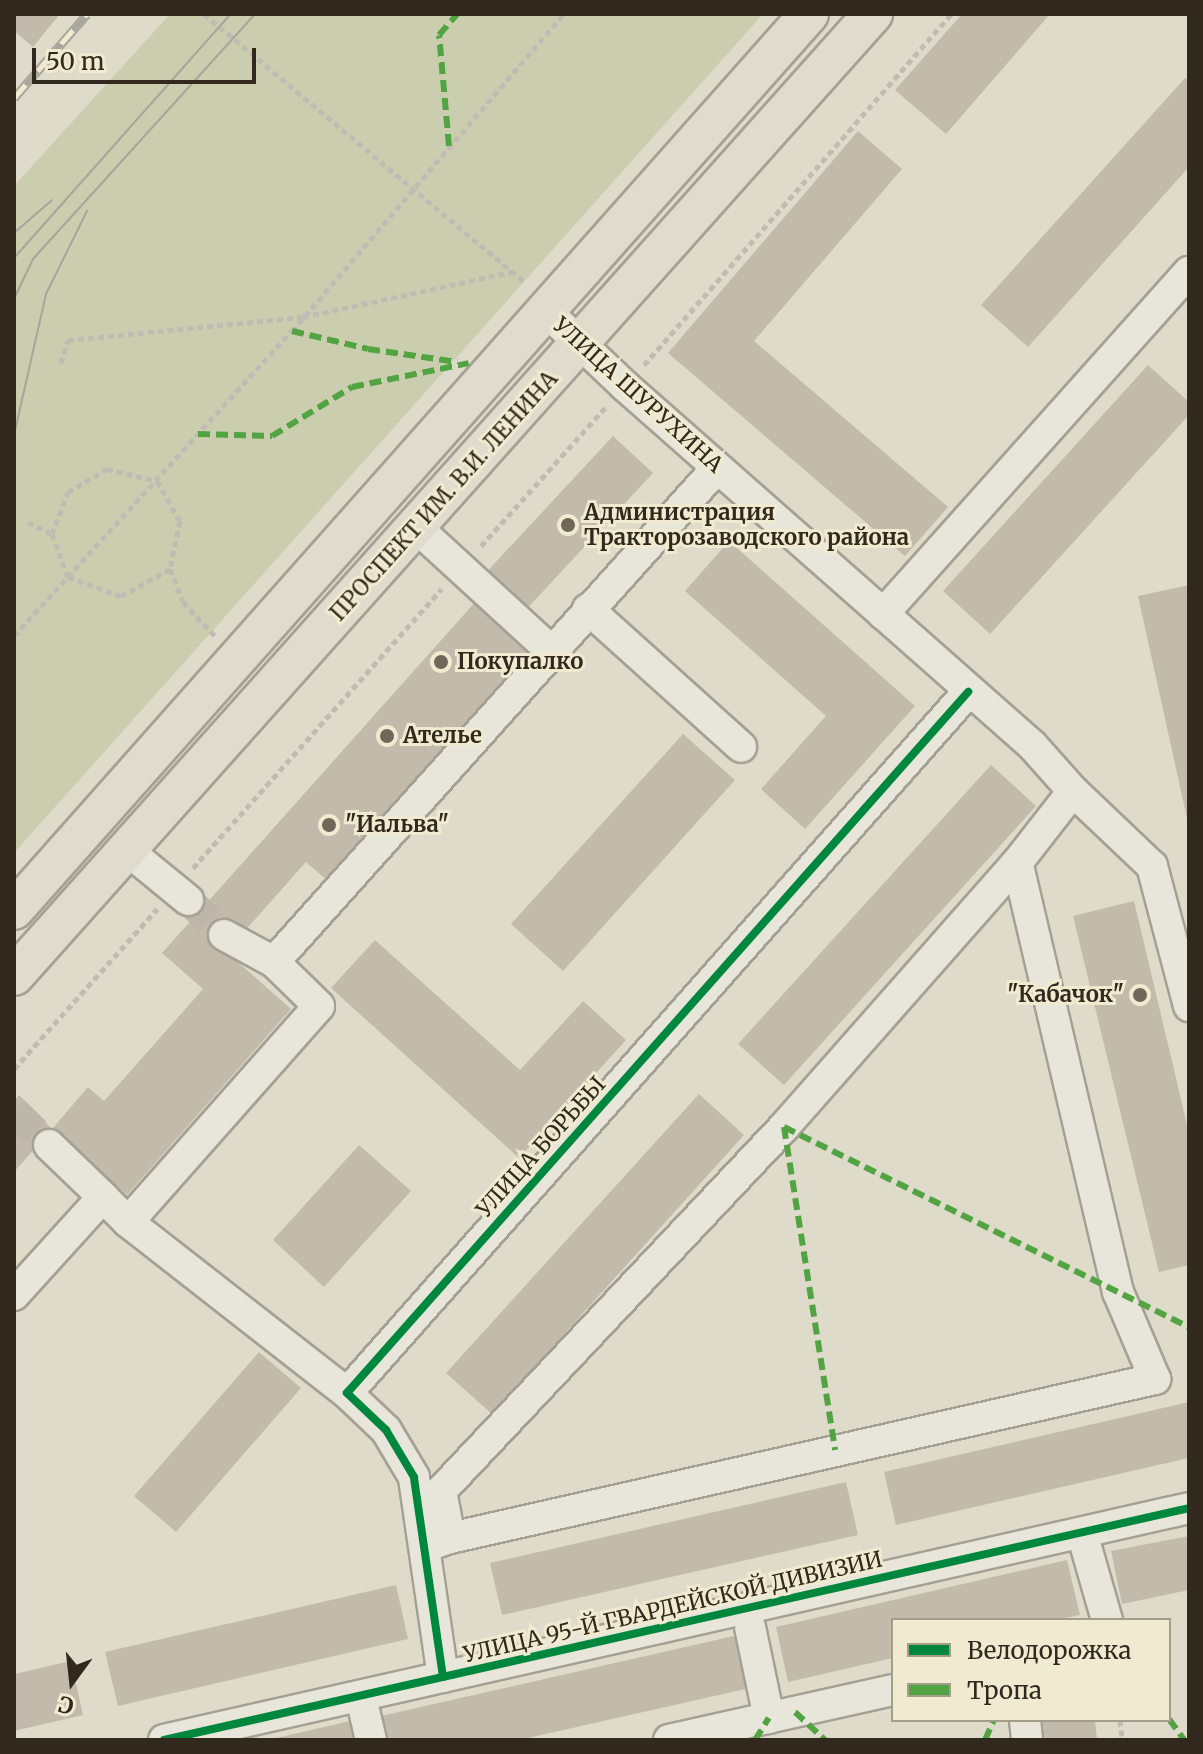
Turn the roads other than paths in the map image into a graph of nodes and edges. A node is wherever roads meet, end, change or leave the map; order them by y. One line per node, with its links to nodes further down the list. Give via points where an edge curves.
1 (809, 14): 4 (main road, ПРОСПЕКТ ИМ. В.И. ЛЕНИНА)
2 (873, 14): 5 (main road, ПРОСПЕКТ ИМ. В.И. ЛЕНИНА)
3 (1189, 272): 9 (street)
4 (547, 312): 5 (street, УЛИЦА ШУРУХИНА); 17 (main road, ПРОСПЕКТ ИМ. В.И. ЛЕНИНА)
5 (579, 345): 6 (street, УЛИЦА ШУРУХИНА); 7 (main road, ПРОСПЕКТ ИМ. В.И. ЛЕНИНА)
6 (717, 468): 8 (street); 9 (street, УЛИЦА ШУРУХИНА)
7 (417, 528): 10 (street); 14 (main road, ПРОСПЕКТ ИМ. В.И. ЛЕНИНА)
8 (588, 609): 10 (street); 12 (street)
9 (883, 614): 11 (street, УЛИЦА ШУРУХИНА)
10 (551, 651): 19 (street)
11 (968, 692): 13 (street, УЛИЦА ШУРУХИНА, via 1032,745); 26 (street, УЛИЦА БОРЬБЫ)
12 (741, 747)
13 (1073, 791): 15 (street); 21 (street, УЛИЦА ШУРУХИНА, via 1152,866)
14 (127, 850): 16 (street); 20 (main road, ПРОСПЕКТ ИМ. В.И. ЛЕНИНА)
15 (1017, 863): 29 (street, via 784,1127 441,1491); 29 (street, via 1118,1292 1155,1379)
16 (181, 895)
17 (14, 910)
18 (224, 935): 19 (street)
19 (274, 962): 24 (street, via 319,1006)
20 (14, 976)
21 (1189, 1006)
22 (49, 1145): 23 (street)
23 (103, 1197): 24 (street); 25 (street)
24 (128, 1222): 26 (street)
25 (14, 1295)
26 (347, 1393): 29 (street, via 386,1430 414,1477)
27 (1189, 1508): 28 (street, УЛИЦА 95-Й ГВАРДЕЙСКОЙ ДИВИЗИИ)
28 (1082, 1533): 30 (street); 32 (street, УЛИЦА 95-Й ГВАРДЕЙСКОЙ ДИВИЗИИ)
29 (438, 1542): 32 (street)
30 (1106, 1618)
31 (750, 1627): 35 (street)
32 (443, 1677): 36 (street, УЛИЦА 95-Й ГВАРДЕЙСКОЙ ДИВИЗИИ)
33 (891, 1690): 35 (street)
34 (364, 1710): 37 (street)
35 (769, 1718): 38 (street)
36 (164, 1740)
37 (371, 1740)
38 (669, 1740)

